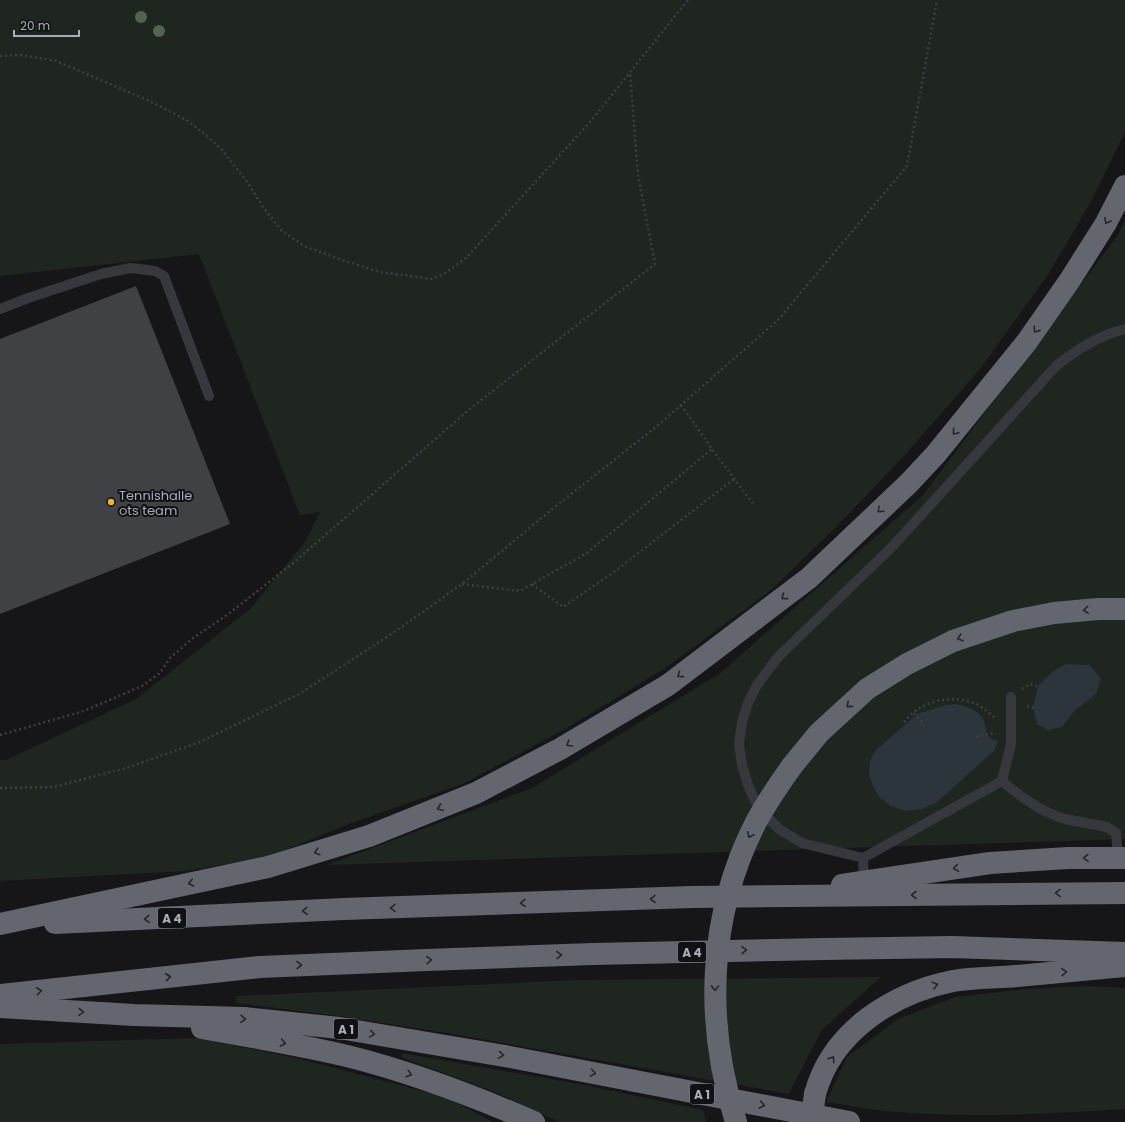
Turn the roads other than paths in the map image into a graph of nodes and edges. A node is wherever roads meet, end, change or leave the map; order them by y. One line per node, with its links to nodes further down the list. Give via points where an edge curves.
1 (1125, 186): 13 (highway, one-way to 13, via 1074,273 1026,343 936,454 808,578 668,684 560,749 476,793 369,836 268,867)
2 (0, 309): 4 (lane, via 101,274 131,268 155,271 164,276)
3 (1125, 329): 8 (lane, via 1087,344 1071,354 1047,376 893,546 778,657 757,685 748,703 739,744 742,765 753,797 767,817 779,829 802,843)
4 (209, 396)
5 (1125, 608): 20 (highway, one-way to 20, bridge, via 1054,613 1012,621 953,641 907,664 867,689 819,734 792,766 766,805 748,841 734,878 719,939 715,990 716,1029 726,1086)
6 (1011, 697): 7 (lane, via 1011,744)
7 (1002, 781): 8 (lane); 9 (lane, via 1029,802 1051,813 1113,830)
8 (863, 858): 10 (lane)
9 (1122, 858): 10 (highway, one-way to 10, via 1068,858 990,863)
10 (864, 881): 12 (highway)
11 (1125, 893): 12 (highway, A 4, one-way to 12)
12 (755, 897): 13 (highway, A 4, one-way to 13, via 344,909)
13 (0, 925)
14 (1125, 953): 16 (highway, A 4, one-way to 14, via 260,967 450,959 928,947)
15 (1125, 966): 21 (highway, one-way to 15, bridge, via 818,1085 826,1066 837,1050 850,1034 881,1009 917,991 955,981)
16 (0, 995)
17 (0, 1007): 18 (highway, one-way to 18)
18 (134, 1015): 19 (highway, one-way to 19, via 357,1059 444,1085); 22 (highway, A 1, one-way to 22, via 244,1018 339,1028 510,1056)
19 (534, 1122)
20 (736, 1122)
21 (811, 1122)
22 (849, 1122)

